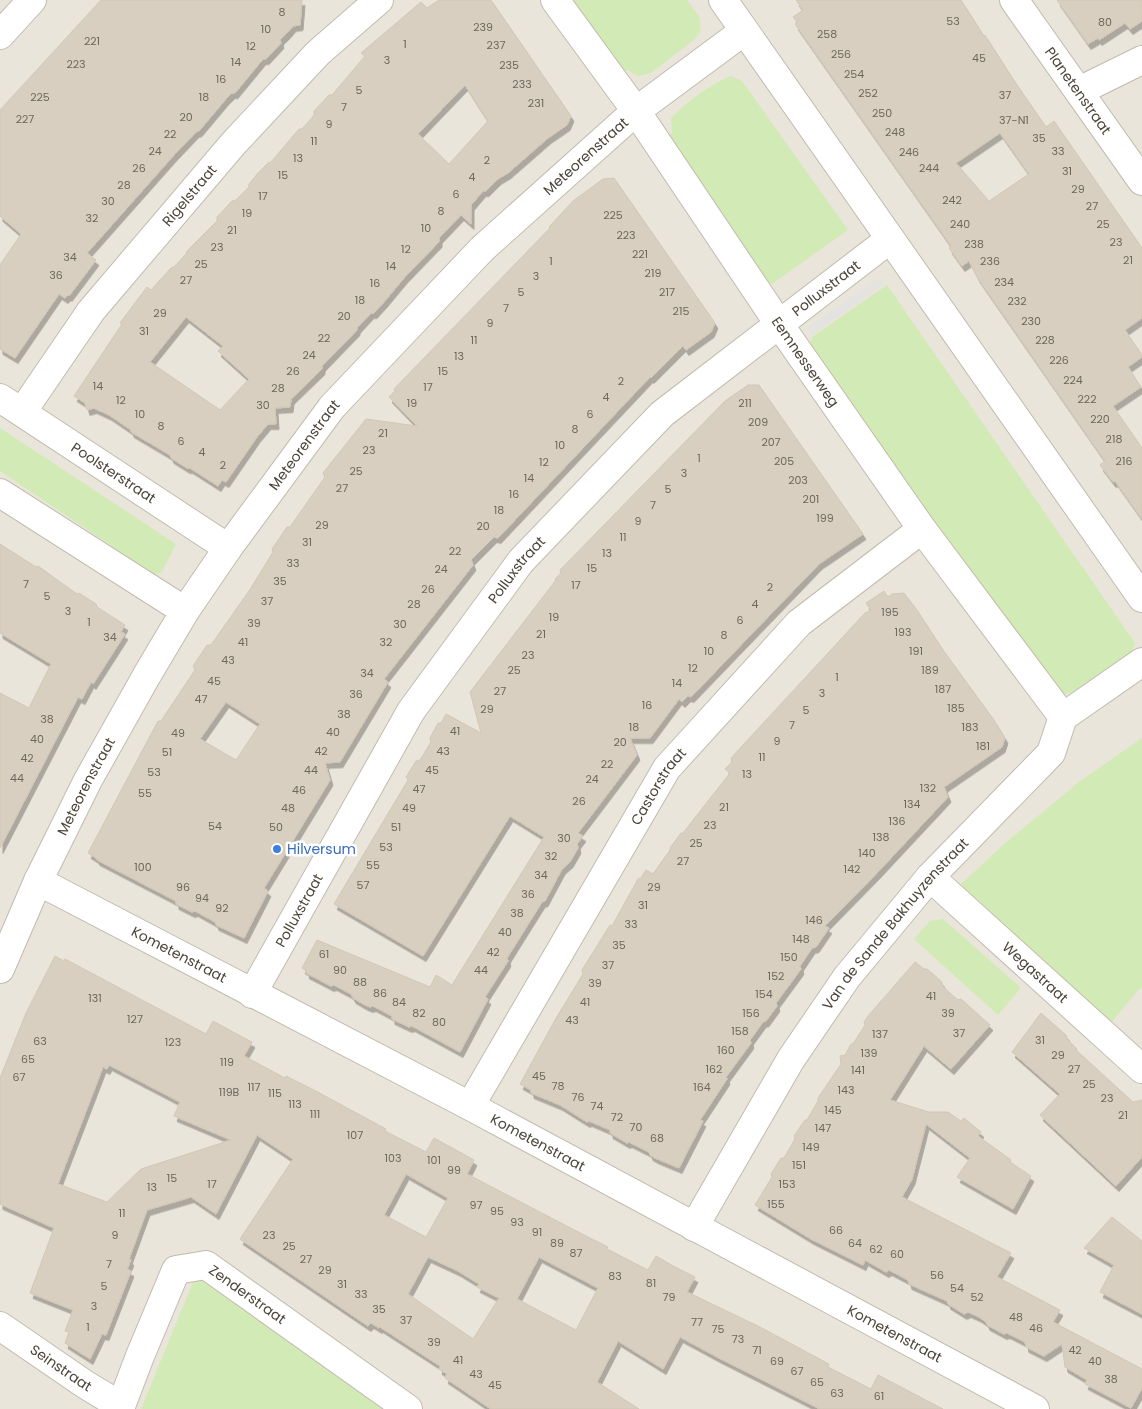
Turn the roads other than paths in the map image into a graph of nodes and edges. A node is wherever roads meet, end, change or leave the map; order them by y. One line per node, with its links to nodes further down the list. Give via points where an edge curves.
1 (32, 0): 7 (street)
2 (379, 0): 14 (street, Rigelstraat, via 318,53 232,144)
3 (555, 0): 10 (street, Eemnesserweg)
4 (723, 0): 6 (street)
5 (1014, 0): 9 (street, Planetenstraat)
6 (744, 31): 10 (street, Meteorenstraat); 12 (street)
7 (0, 35)
8 (1142, 60): 9 (street)
9 (1079, 91): 11 (street, Planetenstraat)
10 (636, 111): 13 (street, Eemnesserweg); 17 (street, Meteorenstraat, via 482,249 332,407)
11 (1142, 181)
12 (890, 239): 13 (street, Polluxstraat); 18 (street)
13 (779, 324): 16 (street, Eemnesserweg); 25 (street, Polluxstraat, via 662,414 521,561 411,711)
14 (11, 405): 17 (street, Poolsterstraat)
15 (0, 493): 19 (street)
16 (922, 529): 21 (street, Eemnesserweg); 27 (street, Castorstraat, via 799,623 667,768)
17 (228, 548): 19 (street, Meteorenstraat)
18 (1142, 598)
19 (186, 611): 23 (street, Meteorenstraat, via 88,780)
20 (1142, 662): 21 (street)
21 (1063, 717): 22 (street, Van de Sande Bakhuyzenstraat, via 1051,753)
22 (930, 877): 26 (street, Wegastraat); 28 (street, Van de Sande Bakhuyzenstraat, via 847,977 797,1050)
23 (38, 881): 24 (street, Meteorenstraat); 25 (street, Kometenstraat)
24 (0, 969)
25 (252, 994): 27 (street, Kometenstraat)
26 (1142, 1069)
27 (470, 1106): 28 (street, Kometenstraat)
28 (694, 1227): 32 (street, Kometenstraat)
29 (0, 1326): 30 (street, Seinstraat)
30 (120, 1407): 31 (street, Zenderstraat, via 176,1270 206,1265)
31 (408, 1409)
32 (1035, 1409)

